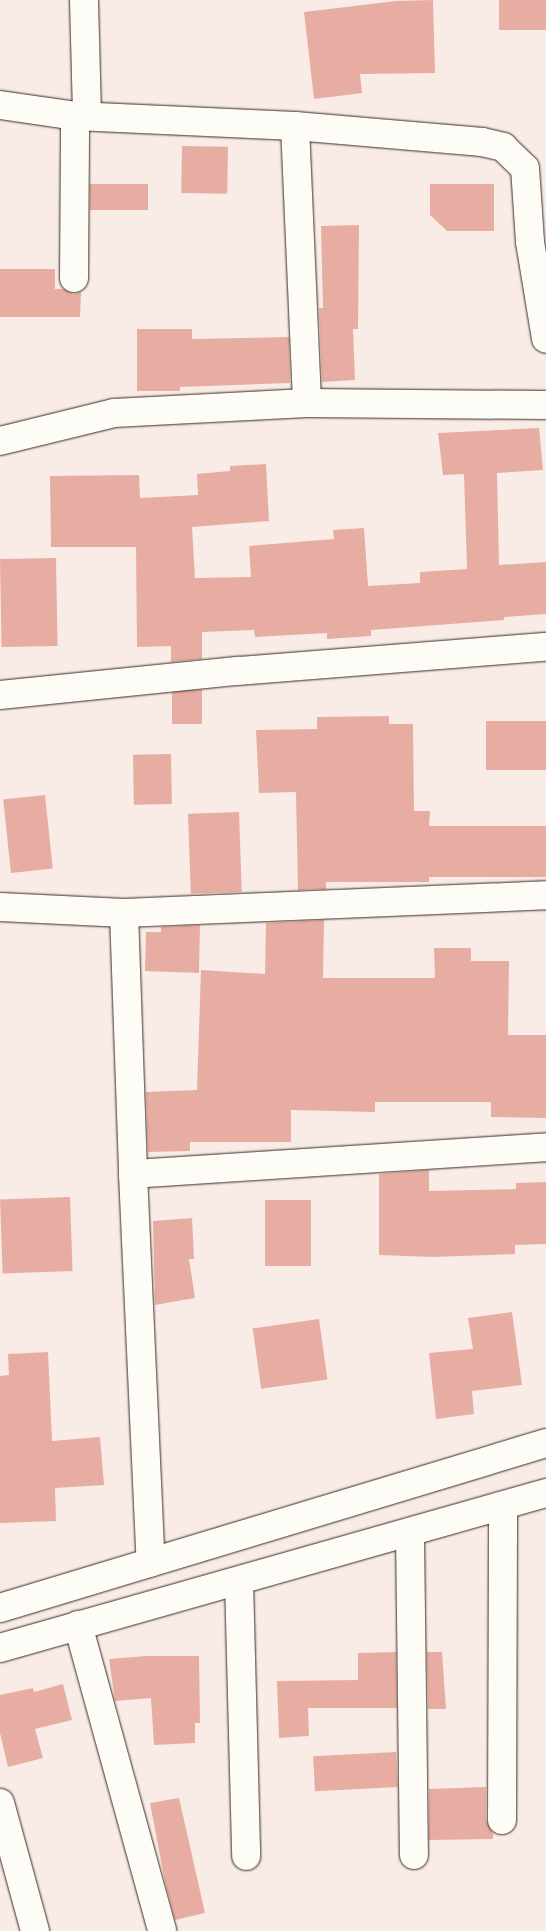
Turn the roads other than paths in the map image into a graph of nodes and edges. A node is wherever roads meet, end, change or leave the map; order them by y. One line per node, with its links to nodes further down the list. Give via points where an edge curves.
1 (84, 0): 3 (street)
2 (0, 105): 3 (street)
3 (81, 116): 4 (street); 6 (street)
4 (294, 126): 5 (street, via 482,142 503,147 525,168); 8 (street)
5 (538, 243): 7 (street)
6 (74, 278)
7 (546, 339)
8 (307, 403): 9 (street); 10 (street, via 114,413)
9 (546, 405)
10 (0, 441)
11 (546, 648): 12 (street, via 238,671)
12 (0, 695)
13 (546, 895): 15 (street)
14 (0, 907): 15 (street)
15 (124, 913): 17 (street)
16 (546, 1147): 17 (street)
17 (133, 1174): 22 (street)
18 (546, 1443): 22 (street)
19 (546, 1493): 20 (street)
20 (503, 1506): 21 (street); 28 (street)
21 (410, 1533): 23 (street); 30 (street)
22 (150, 1563): 24 (street)
23 (239, 1581): 25 (street); 29 (street)
24 (0, 1608)
25 (78, 1625): 26 (street); 32 (street)
26 (0, 1648)
27 (0, 1803): 31 (street)
28 (502, 1820)
29 (246, 1856)
30 (414, 1856)
31 (35, 1931)
32 (162, 1931)

